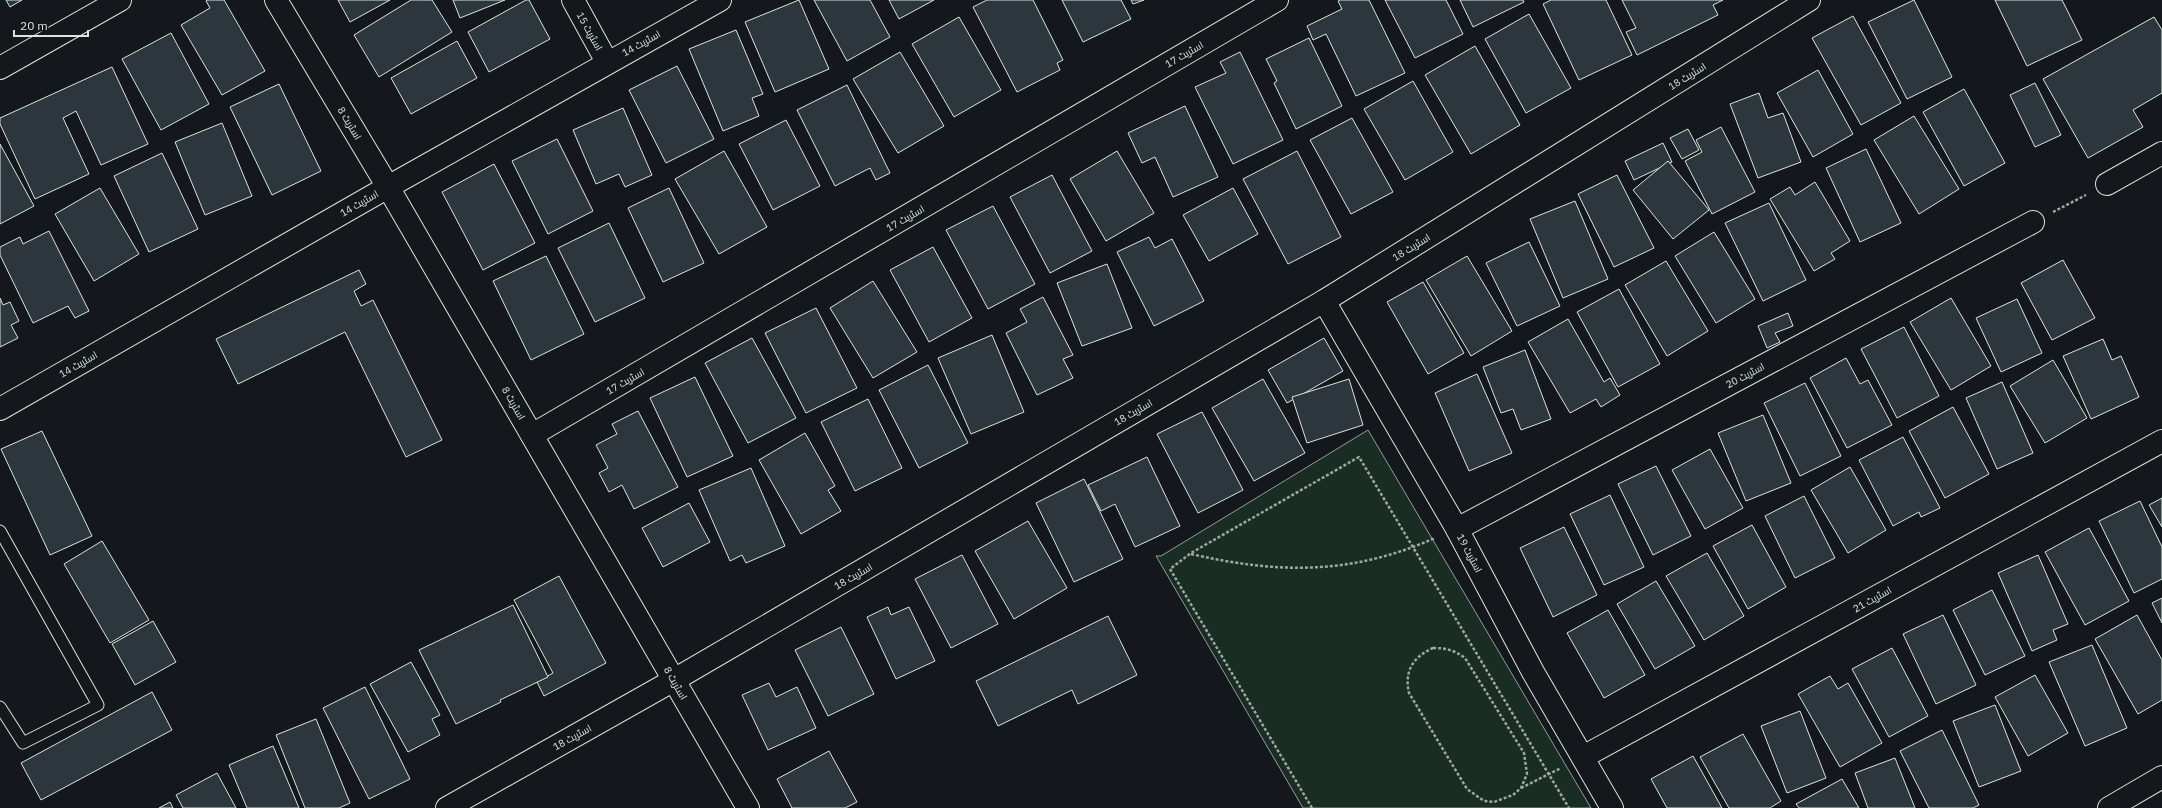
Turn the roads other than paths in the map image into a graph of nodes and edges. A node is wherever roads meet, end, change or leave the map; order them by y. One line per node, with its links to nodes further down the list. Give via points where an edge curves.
1 (120, 0): 8 (street)
2 (276, 0): 11 (street, اسٹریٹ 8)
3 (572, 0): 7 (street, اسٹریٹ 15)
4 (720, 0): 7 (street, اسٹریٹ 14)
5 (1277, 0): 15 (street, اسٹریٹ 17)
6 (1809, 0): 13 (street, اسٹریٹ 18)
7 (607, 62): 11 (street, اسٹریٹ 14)
8 (0, 68)
9 (2162, 153): 10 (street)
10 (2107, 184)
11 (388, 186): 14 (street, اسٹریٹ 14); 15 (street, اسٹریٹ 8)
12 (2033, 222): 17 (street, اسٹریٹ 20)
13 (1324, 301): 17 (street, اسٹریٹ 19); 20 (street, اسٹریٹ 18)
14 (0, 409)
15 (532, 435): 20 (street, اسٹریٹ 8)
16 (2162, 441): 22 (street, اسٹریٹ 21)
17 (1457, 529): 22 (street, اسٹریٹ 19, via 1533,672)
18 (0, 530): 19 (lane)
19 (5, 550): 21 (lane, via 98,705 23,743)
20 (674, 680): 24 (street, اسٹریٹ 18); 25 (street, اسٹریٹ 8)
21 (0, 708)
22 (1583, 757): 26 (street, اسٹریٹ 19)
23 (2162, 777): 27 (street)
24 (447, 808)
25 (748, 808)
26 (1612, 808)
27 (2109, 808)

